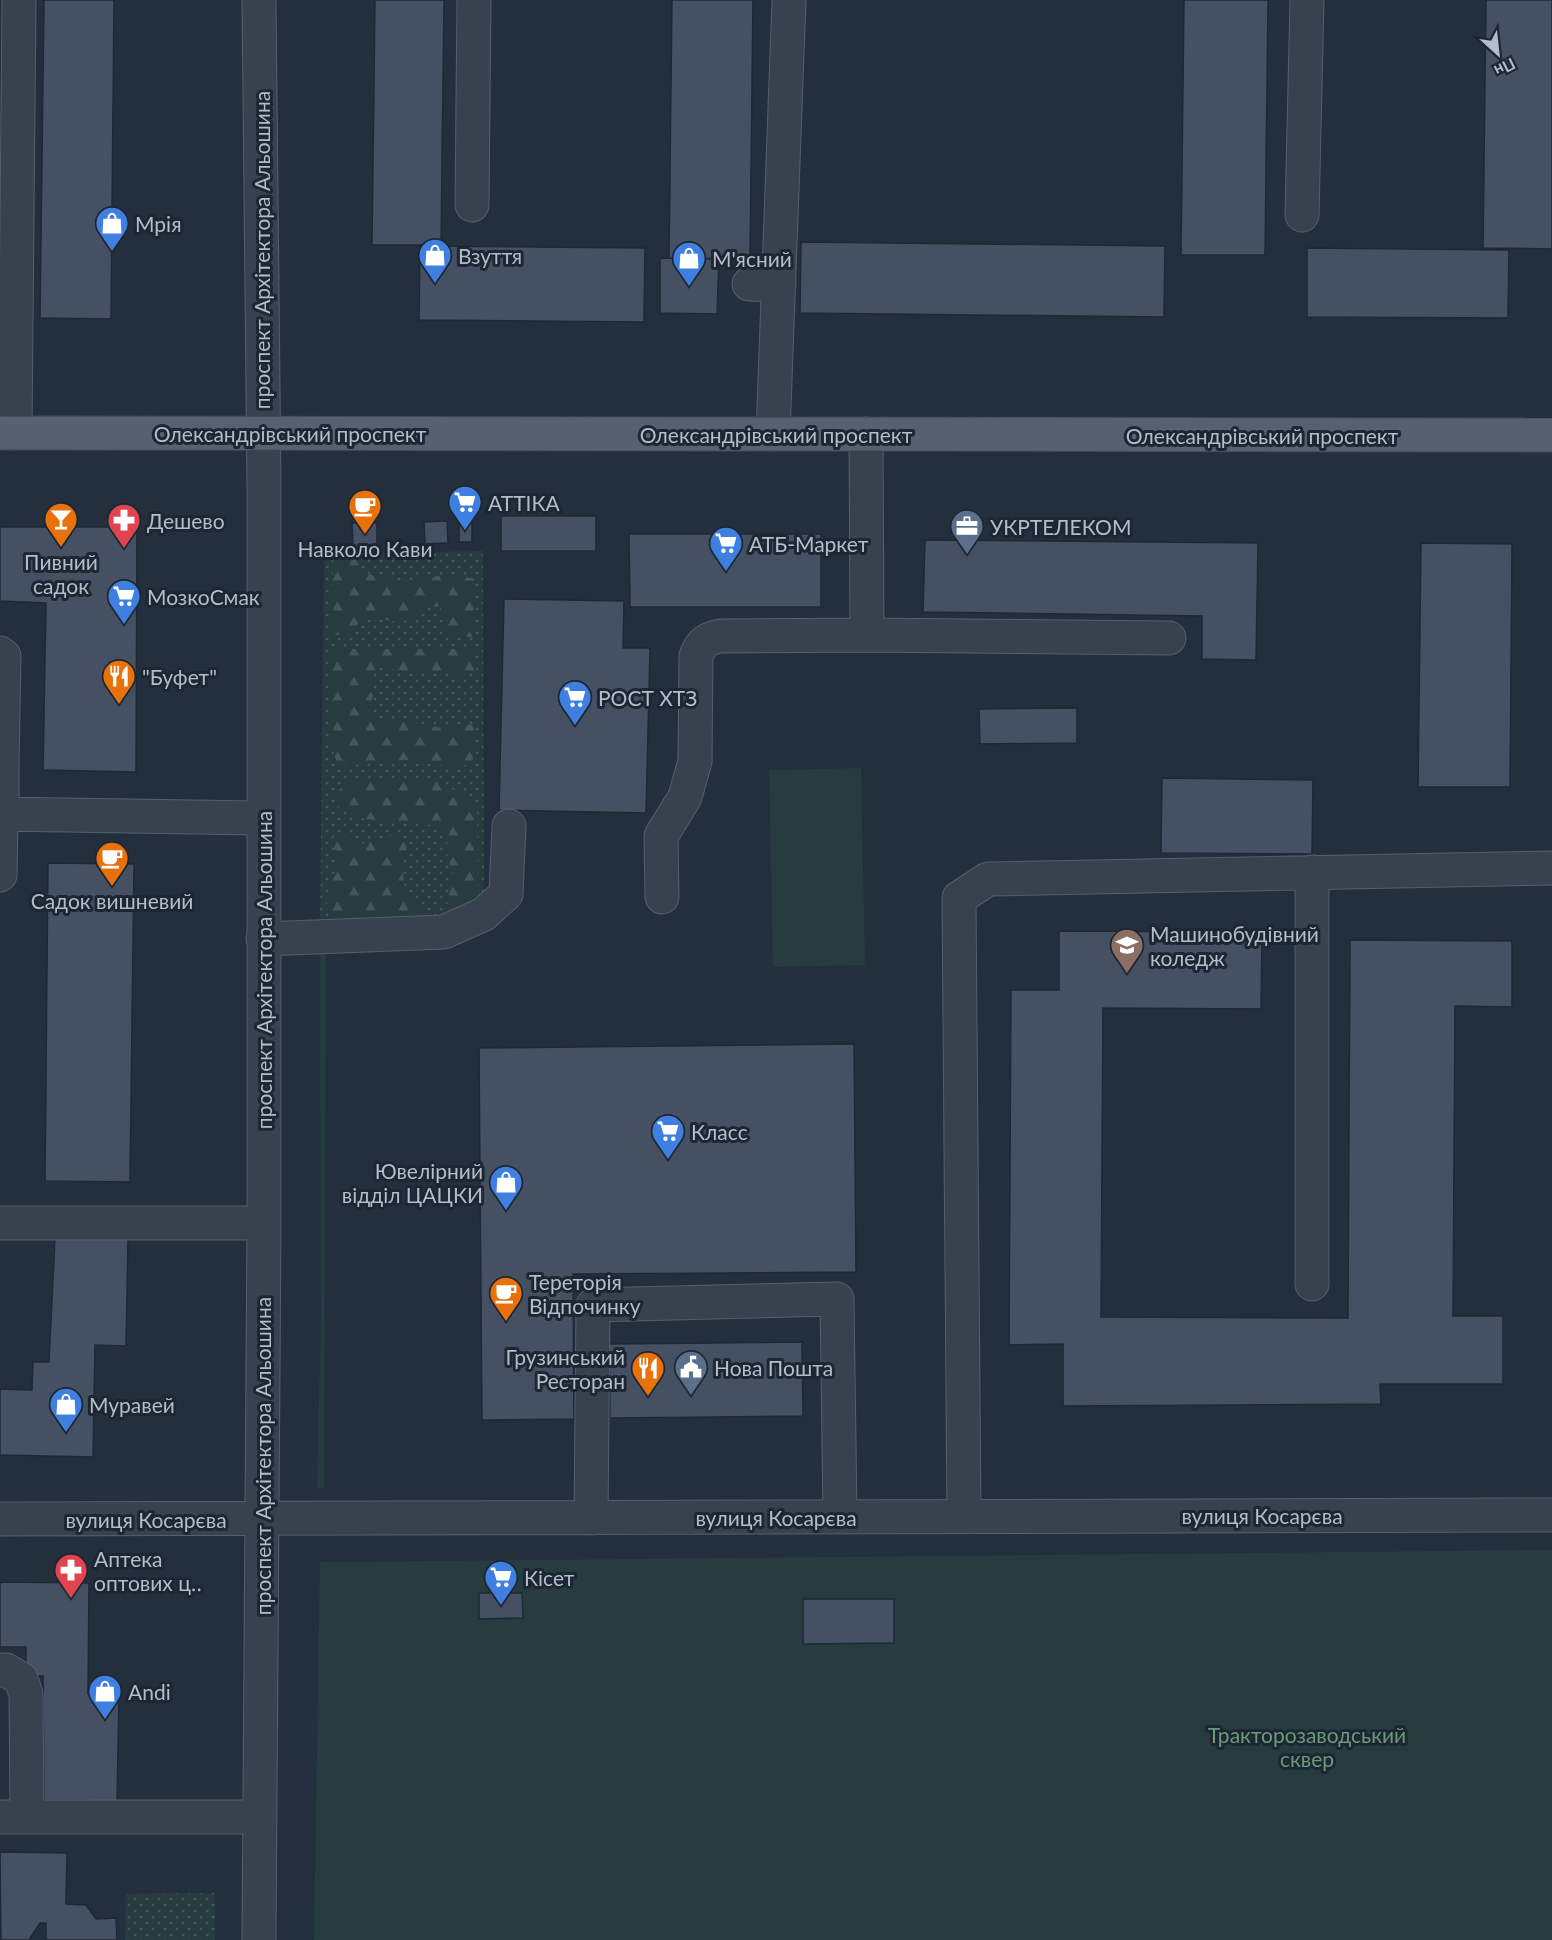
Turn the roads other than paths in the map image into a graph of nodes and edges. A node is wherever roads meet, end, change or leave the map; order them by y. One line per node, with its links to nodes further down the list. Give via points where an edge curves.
1 (18, 0): 8 (street)
2 (259, 0): 9 (street, проспект Архітектора Альошина)
3 (474, 0): 6 (street)
4 (789, 0): 10 (street, via 764,284)
5 (1307, 0): 7 (street)
6 (472, 205)
7 (1302, 215)
8 (8, 433): 9 (main road, Олександрівський проспект)
9 (262, 433): 10 (main road, Олександрівський проспект); 17 (street, проспект Архітектора Альошина)
10 (774, 434): 11 (main road, Олександрівський проспект)
11 (866, 434): 12 (main road, Олександрівський проспект); 13 (street)
12 (1552, 435)
13 (867, 635): 14 (street); 22 (street, via 720,636 699,646 695,761 685,797 661,837)
14 (1169, 638)
15 (0, 653): 16 (street, via 4,656)
16 (1, 814): 17 (street); 21 (street)
17 (263, 818): 23 (street, проспект Архітектора Альошина)
18 (509, 826): 23 (street, via 506,894 484,914 444,932)
19 (1552, 868): 20 (street)
20 (1312, 872): 26 (street); 29 (street, via 988,879 959,898)
21 (0, 875)
22 (662, 897)
23 (263, 939): 25 (street, проспект Архітектора Альошина)
24 (0, 1223): 25 (street)
25 (264, 1223): 30 (street, проспект Архітектора Альошина)
26 (1312, 1284)
27 (1552, 1515): 29 (street, вулиця Косарєва)
28 (840, 1516): 29 (street, вулиця Косарєва); 31 (street, вулиця Косарєва); 31 (street, via 837,1299 593,1305)
29 (964, 1516)
30 (261, 1518): 31 (street, вулиця Косарєва); 32 (street, вулиця Косарєва); 35 (street, проспект Архітектора Альошина)
31 (591, 1518)
32 (0, 1519)
33 (0, 1670): 34 (street, via 21,1679 26,1694)
34 (13, 1817): 35 (street)
35 (259, 1817): 36 (street, проспект Архітектора Альошина)
36 (259, 1940)

